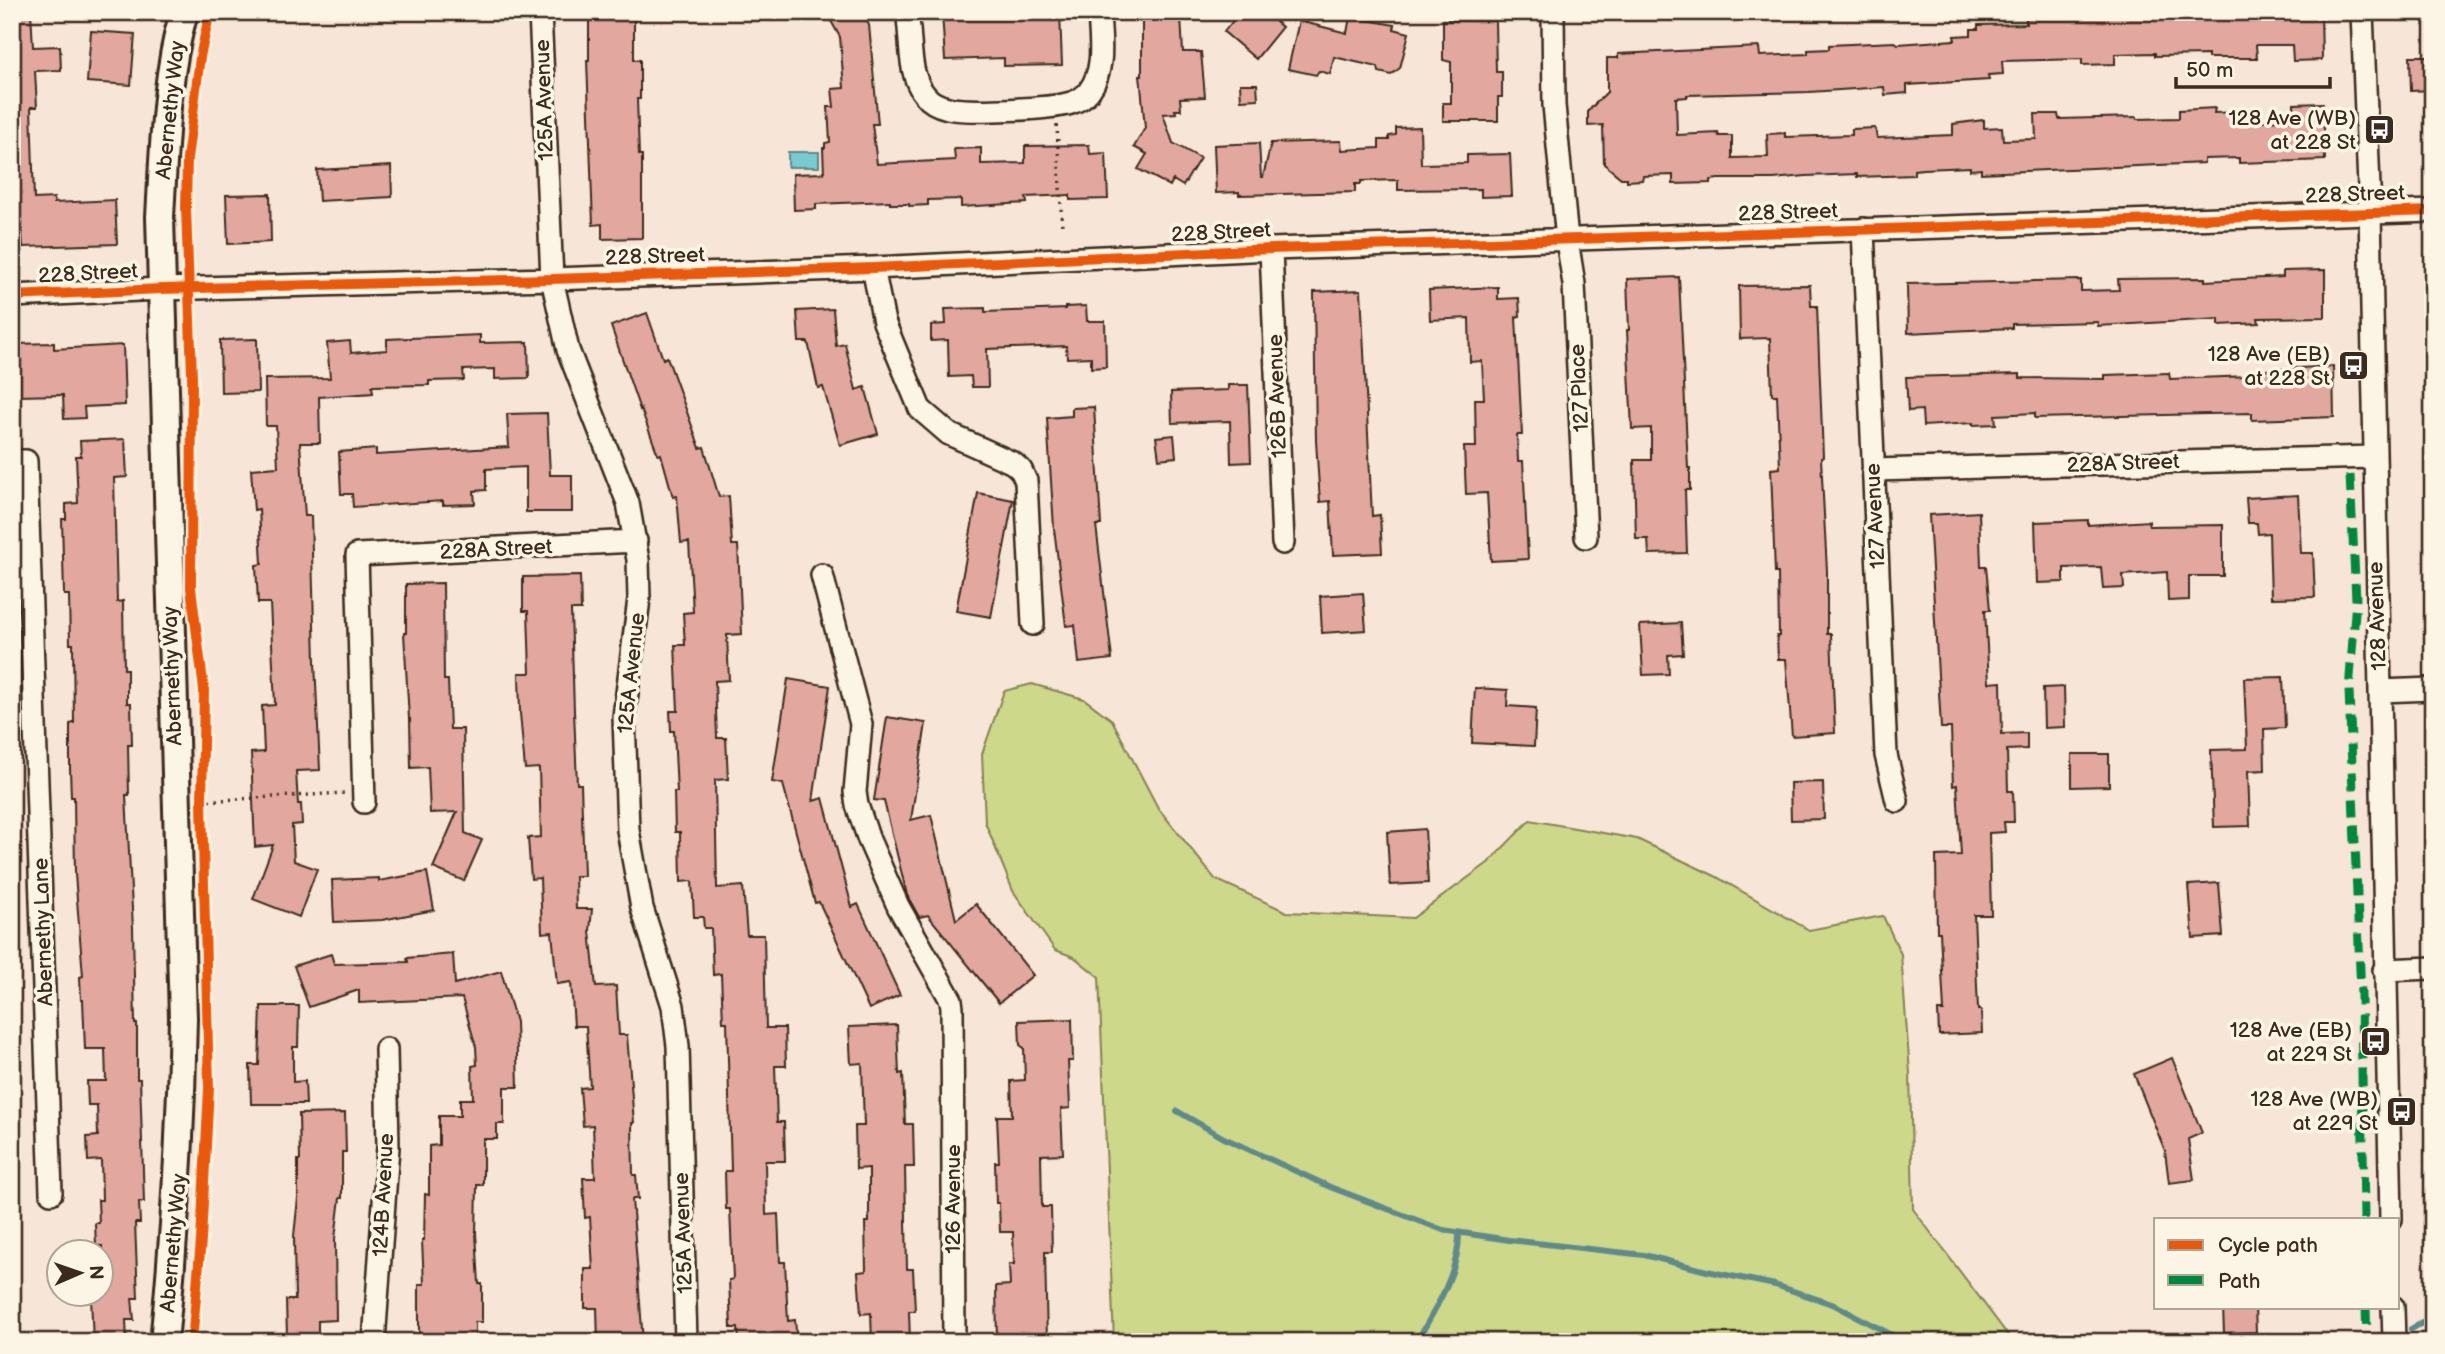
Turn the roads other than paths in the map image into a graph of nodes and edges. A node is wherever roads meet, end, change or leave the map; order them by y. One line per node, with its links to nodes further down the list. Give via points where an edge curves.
1 (184, 12): 14 (main road, Abernethy Way, via 166,117)
2 (540, 12): 13 (street, 125A Avenue)
3 (906, 12): 4 (street, via 918,85 935,105 965,110 1056,106 1083,97 1099,69)
4 (1099, 12)
5 (1553, 12): 10 (street, via 1554,105)
6 (2362, 12): 8 (street, 128 Avenue)
7 (2433, 211): 8 (street, 228 Street)
8 (2370, 212): 9 (street, 228 Street); 16 (street, 128 Avenue)
9 (1863, 229): 10 (street, 228 Street); 18 (street, 127 Avenue)
10 (1567, 240): 11 (street, 228 Street); 19 (street, 127 Place, via 1574,284)
11 (1271, 248): 12 (street, 228 Street); 21 (street, 126B Avenue)
12 (873, 268): 13 (street, 228 Street); 23 (street, via 884,322 920,409 949,435 1013,463 1026,481)
13 (552, 279): 14 (street, 228 Street); 20 (street, 125A Avenue, via 568,350 628,503)
14 (161, 289): 15 (street, 228 Street); 34 (main road, Abernethy Way, via 183,1018 181,1140)
15 (12, 296)
16 (2374, 457): 18 (street, 228A Street); 25 (street, 128 Avenue)
17 (19, 461): 31 (street, Abernethy Lane)
18 (1873, 470): 27 (street, 127 Avenue, via 1886,755)
19 (1586, 537)
20 (636, 541): 26 (street, 228A Street, via 357,555); 36 (street, 125A Avenue, via 639,599 624,718 628,830 642,908 673,1006 678,1046)
21 (1283, 543)
22 (822, 575): 37 (street, 126 Avenue, via 861,724 857,805 898,906 951,1000)
23 (1033, 624)
24 (2433, 689): 25 (street)
25 (2380, 691): 29 (street, 128 Avenue)
26 (364, 797)
27 (1897, 802)
28 (2433, 968): 29 (street)
29 (2384, 970): 32 (street, 128 Avenue)
30 (386, 1049): 35 (street, 124B Avenue, via 388,1147)
31 (51, 1193)
32 (2391, 1218)
33 (2393, 1308): 38 (street)
34 (164, 1342)
35 (374, 1342)
36 (686, 1342)
37 (954, 1342)
38 (2394, 1342)

